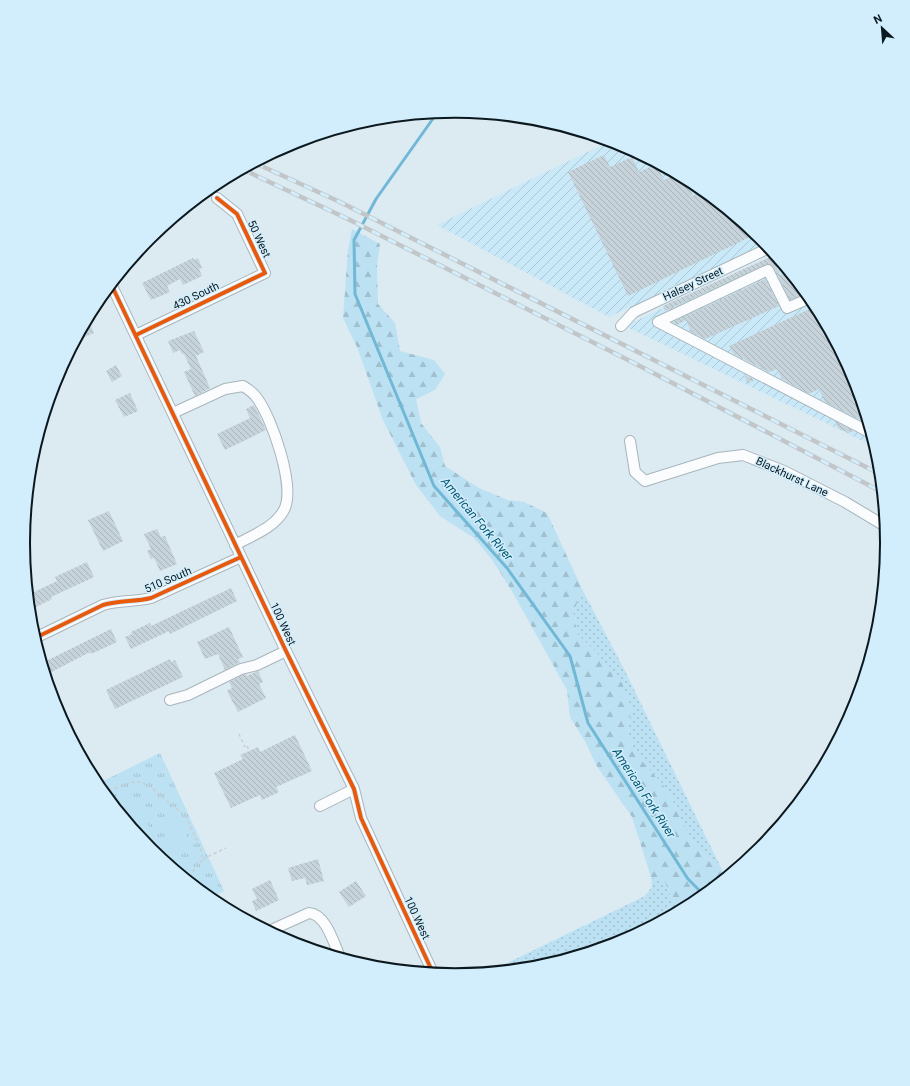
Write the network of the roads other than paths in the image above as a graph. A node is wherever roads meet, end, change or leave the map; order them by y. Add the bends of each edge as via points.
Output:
1 (217, 198) dead end
2 (764, 251) edge
3 (265, 273) joint
4 (114, 290) edge
5 (804, 301) edge
6 (621, 326) dead end
7 (136, 335) junction
8 (173, 413) junction
9 (865, 430) edge
10 (630, 441) dead end
11 (879, 523) edge
12 (235, 545) junction
13 (241, 557) junction
14 (40, 635) edge
15 (286, 651) junction
16 (170, 700) dead end
17 (354, 789) junction
18 (320, 806) dead end
19 (275, 928) edge
20 (337, 951) edge
21 (430, 967) edge

1 - 3 street, 50 West via 237,214
2 - 6 street, Halsey Street via 634,312
3 - 7 street, 430 South
4 - 7 street, 100 West
5 - 9 street via 787,308 768,270 658,322
7 - 8 street, 100 West
8 - 12 street, 100 West
8 - 12 street via 224,389 243,386 258,399 272,428 286,478 288,495 285,508 277,521
10 - 11 street, Blackhurst Lane via 635,472 645,481 718,458 743,455 784,471
12 - 13 street, 100 West
13 - 14 street, 510 South via 151,598 103,605
13 - 15 street, 100 West
15 - 16 street via 241,669 188,695
15 - 17 street, 100 West
17 - 18 street
17 - 21 street, 100 West via 361,818
19 - 20 street via 313,913 320,918

